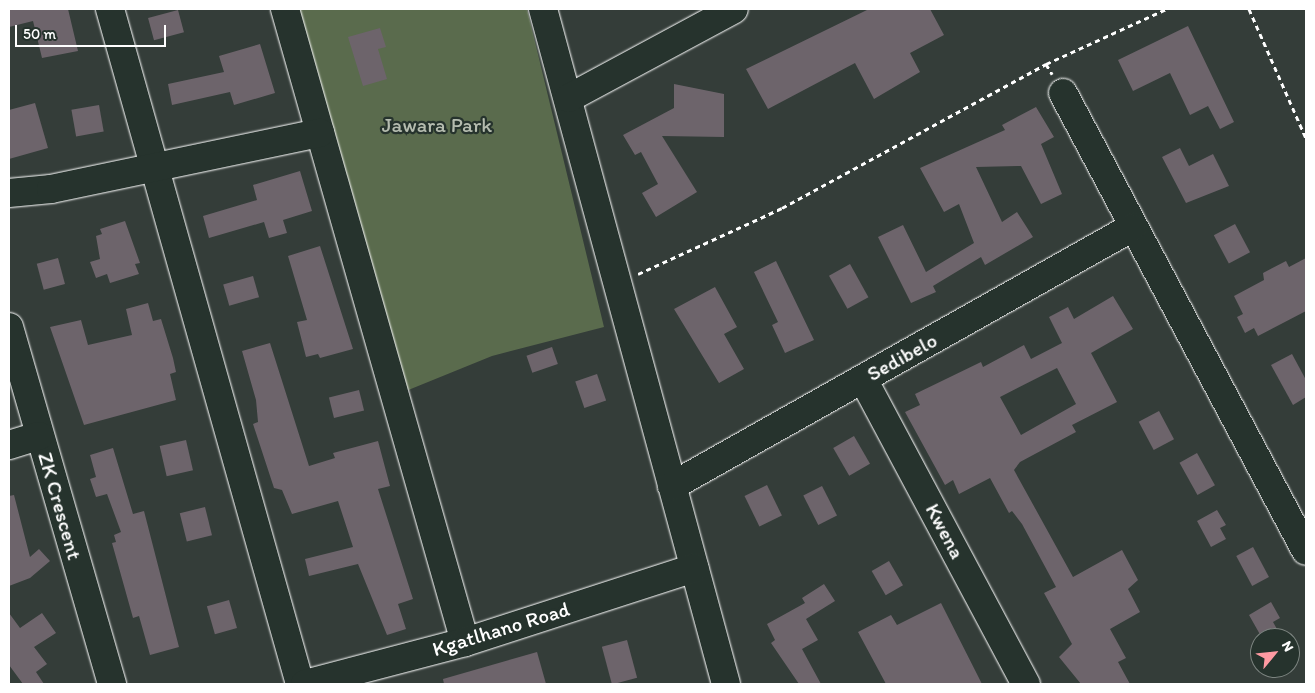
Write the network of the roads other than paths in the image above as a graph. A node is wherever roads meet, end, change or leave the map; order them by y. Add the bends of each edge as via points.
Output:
1 (110, 9) edge
2 (285, 9) edge
3 (544, 9) edge
4 (734, 9) edge
5 (1063, 93) dead end
6 (569, 98) junction
7 (320, 133) junction
8 (153, 166) junction
9 (9, 193) edge
10 (1131, 228) junction
11 (9, 327) edge
12 (864, 379) junction
13 (39, 436) junction
14 (9, 445) edge
15 (672, 486) junction
16 (1306, 550) edge
17 (694, 568) junction
18 (465, 642) junction
19 (112, 684) edge
20 (300, 684) edge
21 (305, 684) edge
22 (726, 684) edge
23 (1026, 684) edge

1 - 8 street
2 - 7 street
3 - 6 street
4 - 6 street
5 - 10 street
6 - 15 street
7 - 8 street
7 - 18 street
8 - 9 street via 50,189
8 - 20 street
10 - 12 street, Sedibelo
10 - 16 street
11 - 13 street, ZK Crescent
12 - 15 street, Sedibelo
12 - 23 street, Kwena
13 - 14 street
13 - 19 street, ZK Crescent
15 - 17 street
17 - 18 street, Kgatlhano Road
17 - 22 street
18 - 21 street, Kgatlhano Road

